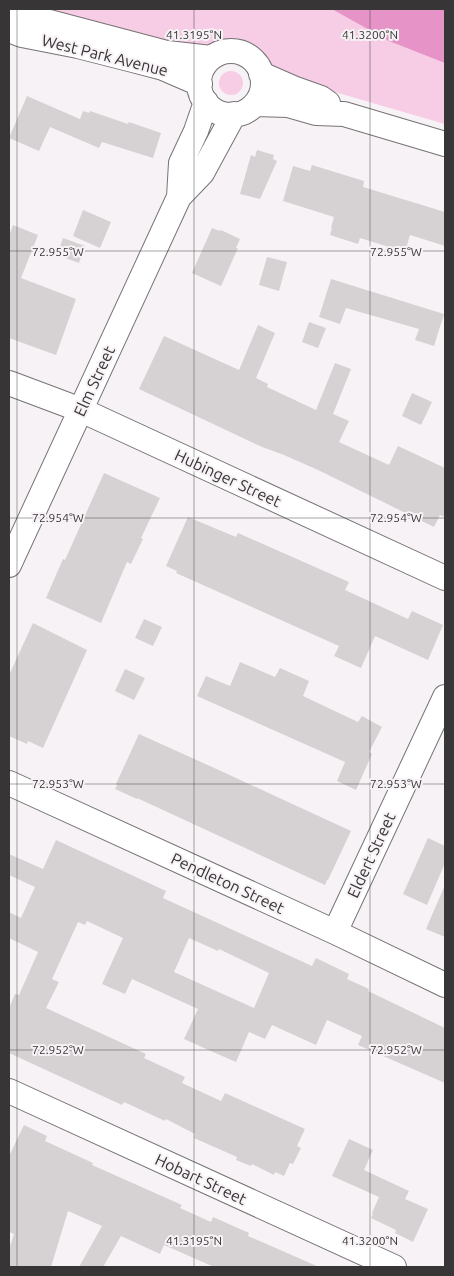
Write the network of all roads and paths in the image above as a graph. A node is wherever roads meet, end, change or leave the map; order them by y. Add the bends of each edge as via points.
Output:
1 (9, 20) edge
2 (9, 30) edge
3 (211, 58) junction
4 (261, 74) junction
5 (203, 93) junction
6 (244, 109) junction
7 (344, 114) junction
8 (445, 144) edge
9 (179, 197) junction
10 (9, 383) edge
11 (81, 410) junction
12 (9, 565) edge
13 (445, 578) edge
14 (445, 697) edge
15 (9, 783) edge
16 (336, 932) junction
17 (445, 985) edge
18 (9, 1090) edge
19 (394, 1267) edge

1 - 3 street, West Park Avenue via 46,21 167,53
2 - 5 street, West Park Avenue via 22,36 78,46 154,66
3 - 4 street via 232,51 242,53 252,59
3 - 5 street via 202,68
4 - 6 street via 263,82 259,99
4 - 7 street via 321,98
5 - 6 street via 210,107 217,112 225,114
5 - 9 street, Elm Street via 196,131 180,163
6 - 7 street via 288,105 316,113
6 - 9 street, Elm Street via 202,173
7 - 8 street
9 - 11 street, Elm Street
10 - 11 street, Hubinger Street
11 - 12 street, Elm Street
11 - 13 street, Hubinger Street
14 - 16 street, Eldert Street
15 - 16 street, Pendleton Street
16 - 17 street, Pendleton Street
18 - 19 street, Hobart Street

